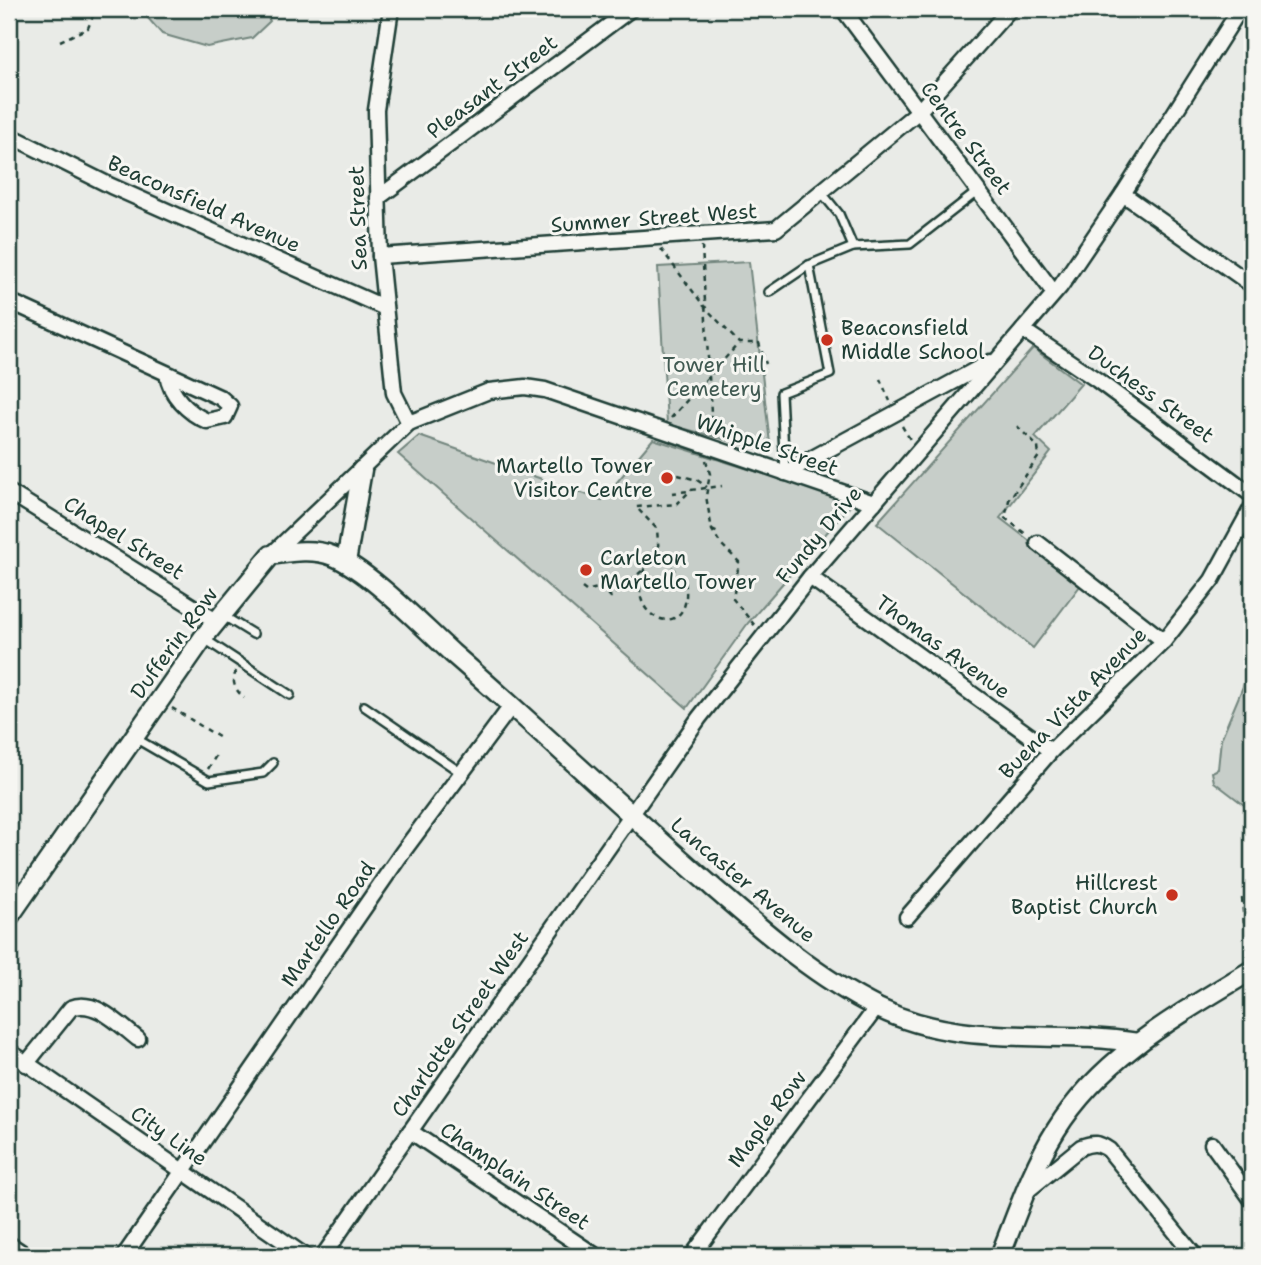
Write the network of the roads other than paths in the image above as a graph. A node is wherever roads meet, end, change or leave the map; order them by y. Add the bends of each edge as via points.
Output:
1 (391, 9) edge
2 (631, 9) edge
3 (843, 9) edge
4 (1010, 9) edge
5 (1240, 9) edge
6 (919, 111) junction
7 (9, 135) edge
8 (978, 191) junction
9 (822, 193) junction
10 (1123, 194) junction
11 (378, 198) junction
12 (853, 247) junction
13 (380, 256) junction
14 (810, 265) junction
15 (1252, 285) edge
16 (769, 292) dead end
17 (1054, 293) junction
18 (9, 300) edge
19 (383, 307) junction
20 (1023, 330) junction
21 (1000, 356) junction
22 (167, 374) dead end
23 (409, 423) junction
24 (362, 470) junction
25 (785, 473) junction
26 (9, 492) edge
27 (1252, 495) edge
28 (874, 503) junction
29 (1252, 507) edge
30 (1038, 543) road end
31 (271, 555) junction
32 (346, 562) junction
33 (810, 578) junction
34 (219, 618) junction
35 (253, 634) dead end
36 (203, 638) junction
37 (1164, 641) junction
38 (290, 695) dead end
39 (512, 705) junction
40 (364, 706) dead end
41 (135, 738) junction
42 (1051, 751) junction
43 (273, 764) dead end
44 (460, 772) junction
45 (632, 817) junction
46 (9, 917) edge
47 (907, 917) dead end
48 (1252, 970) edge
49 (877, 1007) junction
50 (138, 1039) dead end
51 (1138, 1043) junction
52 (9, 1051) edge
53 (26, 1064) junction
54 (410, 1130) junction
55 (1212, 1144) dead end
56 (182, 1171) junction
57 (1027, 1191) junction
58 (1252, 1200) edge
59 (9, 1244) edge
60 (27, 1256) edge
61 (124, 1256) edge
62 (305, 1256) edge
63 (323, 1256) edge
64 (596, 1256) edge
65 (692, 1256) edge
66 (1000, 1256) edge
67 (1195, 1256) edge

1 - 11 street, Sea Street via 376,110
2 - 11 street, Pleasant Street
3 - 6 street, Centre Street
4 - 6 street, Summer Street West
5 - 10 street, Fundy Drive
6 - 8 street, Centre Street
6 - 9 street, Summer Street West
7 - 19 street, Beaconsfield Avenue via 111,186
8 - 12 lane via 910,244
8 - 17 street, Centre Street
9 - 12 lane via 839,214
9 - 13 street, Summer Street West via 776,229
10 - 15 street
10 - 17 street, Fundy Drive
11 - 13 street, Sea Street
12 - 14 lane
13 - 19 street, Sea Street
14 - 16 lane
14 - 25 lane via 830,374 780,393
17 - 20 street, Fundy Drive
18 - 22 street
19 - 23 street, Sea Street via 394,393
20 - 21 street, Fundy Drive
20 - 27 street, Duchess Street
21 - 25 street, Fundy Drive
21 - 28 street, Fundy Drive
23 - 24 street, Dufferin Row
23 - 25 street, Whipple Street via 489,391 525,387
24 - 31 street, Dufferin Row
24 - 32 street
25 - 28 street, Whipple Street
26 - 34 street, Chapel Street
28 - 33 street, Fundy Drive
29 - 37 street, Buena Vista Avenue via 1212,580
30 - 37 street
31 - 32 street, Lancaster Avenue via 317,552
31 - 34 street, Dufferin Row
32 - 39 street, Lancaster Avenue
33 - 42 street, Thomas Avenue
33 - 45 street, Fundy Drive via 699,719
34 - 35 lane
34 - 36 street, Dufferin Row
36 - 38 lane
36 - 41 street, Dufferin Row
37 - 42 street, Buena Vista Avenue
39 - 44 street, Martello Road
39 - 45 street, Lancaster Avenue
40 - 44 lane
41 - 43 lane via 209,781 263,773
41 - 46 street, Dufferin Row
42 - 47 street, Buena Vista Avenue
44 - 56 street, Martello Road
45 - 49 street, Lancaster Avenue via 769,936
45 - 54 street, Charlotte Street West
48 - 51 street
49 - 51 street, Lancaster Avenue via 912,1022 974,1036 1104,1037
49 - 65 street, Maple Row
50 - 53 street via 98,1009 79,1004 71,1007
51 - 57 street via 1069,1111
52 - 53 street, City Line
53 - 56 street, City Line
54 - 63 street, Charlotte Street West
54 - 64 street, Champlain Street
55 - 58 street
56 - 61 street, Martello Road
56 - 62 street, City Line
57 - 66 street
57 - 67 street via 1081,1147 1101,1144
59 - 60 street

